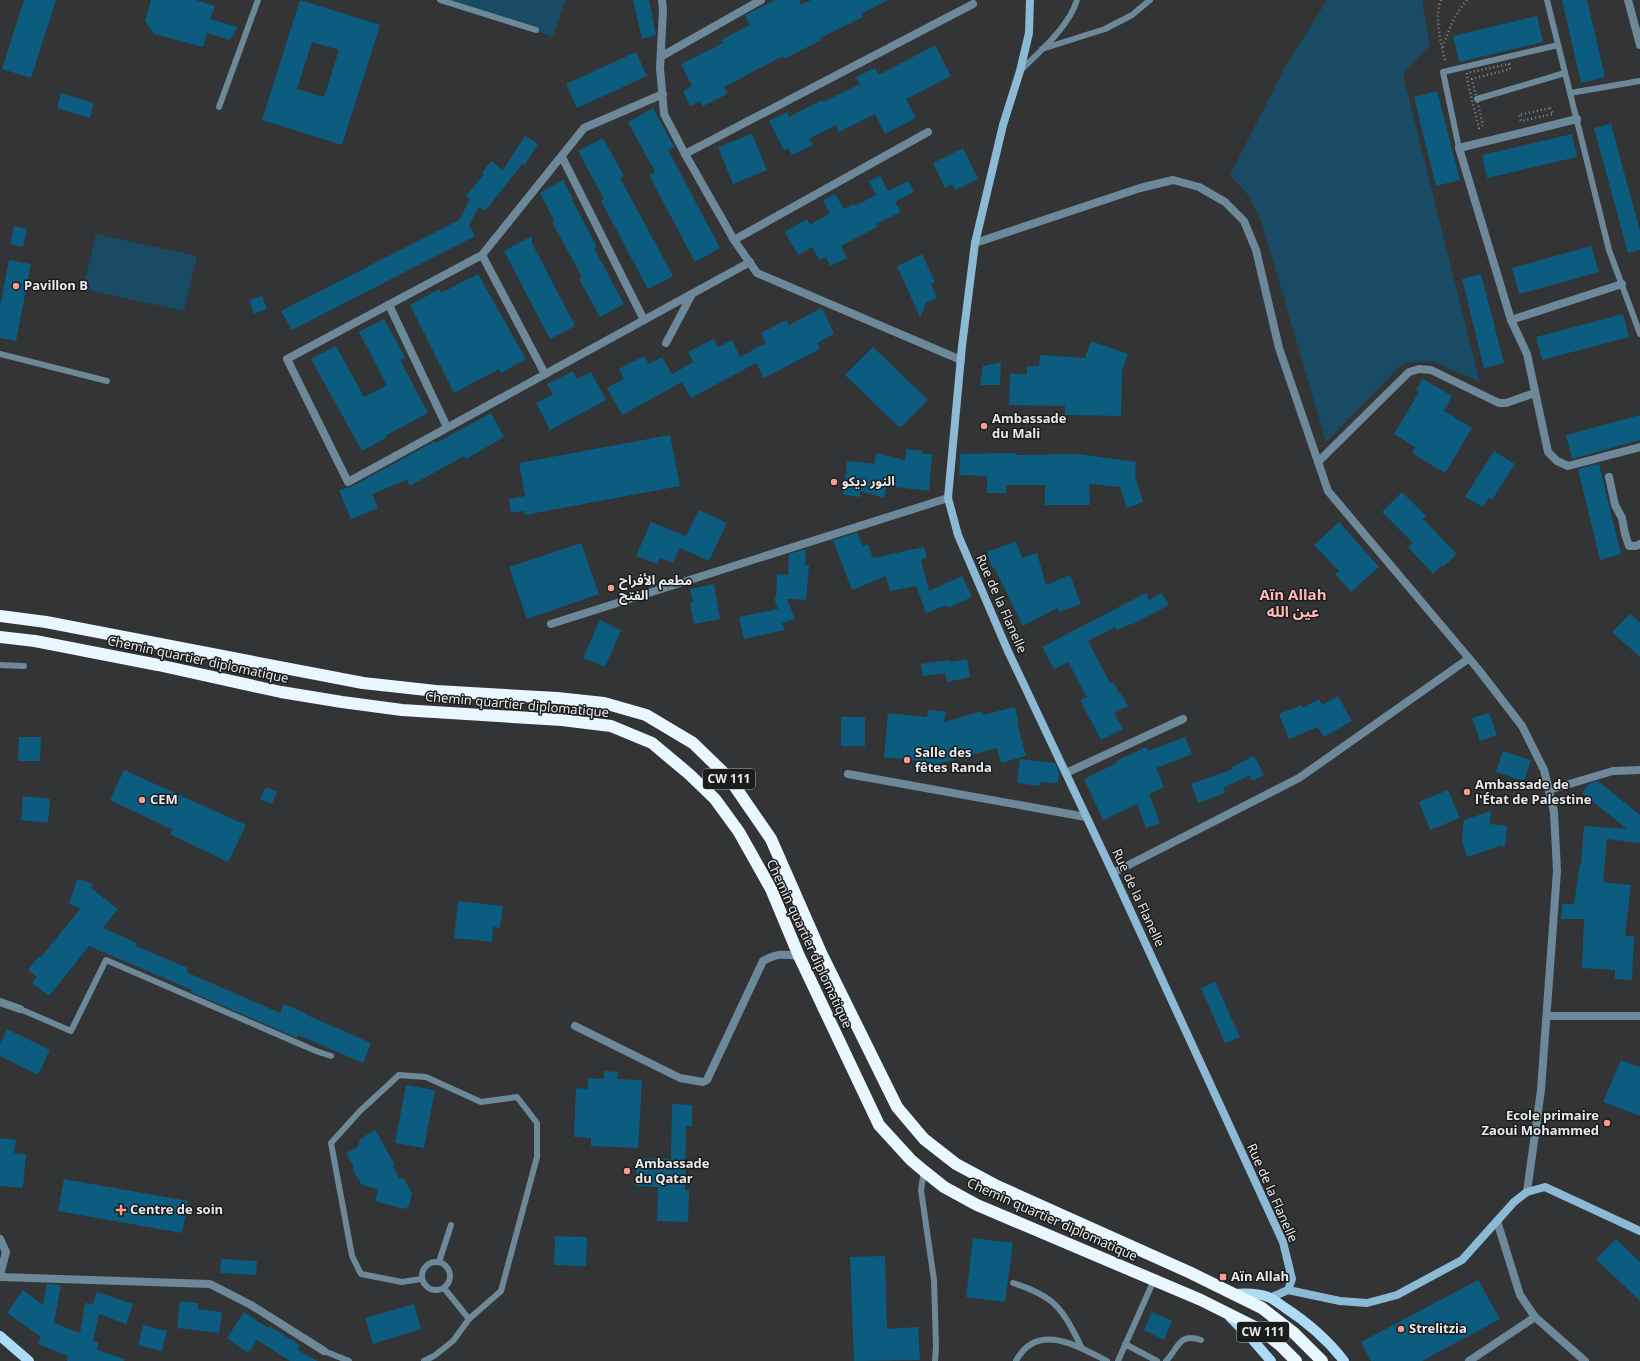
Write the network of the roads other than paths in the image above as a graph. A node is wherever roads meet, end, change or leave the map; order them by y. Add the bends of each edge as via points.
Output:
1 (258, 0) edge
2 (440, 0) edge
3 (662, 0) edge
4 (761, 0) edge
5 (1030, 0) edge
6 (1077, 0) edge
7 (1150, 0) edge
8 (1547, 0) edge
9 (1628, 0) edge
10 (974, 4) dead end
11 (536, 30) dead end
12 (1640, 44) edge
13 (1558, 45) junction
14 (1042, 49) junction
15 (662, 56) junction
16 (1020, 71) junction
17 (1565, 73) junction
18 (1640, 81) edge
19 (1570, 93) junction
20 (663, 94) junction
21 (1477, 99) dead end
22 (219, 107) dead end
23 (1577, 119) junction
24 (928, 132) dead end
25 (1459, 148) junction
26 (685, 154) junction
27 (562, 157) junction
28 (734, 240) junction
29 (975, 243) junction
30 (482, 255) junction
31 (750, 262) junction
32 (1622, 284) junction
33 (693, 294) junction
34 (389, 305) junction
35 (644, 320) junction
36 (1511, 320) junction
37 (1640, 334) edge
38 (666, 343) dead end
39 (0, 354) edge
40 (961, 360) junction
41 (545, 374) junction
42 (107, 381) dead end
43 (1535, 393) junction
44 (447, 427) junction
45 (1640, 447) edge
46 (1318, 462) junction
47 (1609, 476) dead end
48 (948, 498) junction
49 (1640, 544) edge
50 (0, 616) edge
51 (551, 624) dead end
52 (0, 637) edge
53 (1468, 659) junction
54 (0, 665) edge
55 (24, 666) dead end
56 (1183, 719) dead end
57 (1640, 770) edge
58 (1066, 773) junction
59 (848, 774) dead end
60 (1548, 790) junction
61 (1086, 816) junction
62 (1113, 873) junction
63 (799, 956) junction
64 (0, 1002) edge
65 (20, 1009) joint
66 (1546, 1016) junction
67 (1640, 1016) edge
68 (574, 1026) dead end
69 (331, 1056) dead end
70 (924, 1171) junction
71 (1527, 1192) junction
72 (1497, 1221) junction
73 (450, 1225) dead end
74 (1640, 1231) edge
75 (0, 1239) edge
76 (439, 1262) junction
77 (0, 1276) edge
78 (421, 1278) junction
79 (1154, 1280) junction
80 (1013, 1283) dead end
81 (444, 1288) junction
82 (1288, 1290) junction
83 (1234, 1294) junction
84 (1270, 1298) junction
85 (1224, 1311) junction
86 (1535, 1317) junction
87 (469, 1319) junction
88 (0, 1336) edge
89 (1201, 1340) dead end
90 (1125, 1344) junction
91 (1082, 1348) junction
92 (324, 1352) joint
93 (29, 1361) edge
94 (349, 1361) edge
95 (424, 1361) edge
96 (935, 1361) edge
97 (1016, 1361) edge
98 (1106, 1361) edge
99 (1118, 1361) edge
100 (1157, 1361) edge
101 (1166, 1361) edge
102 (1271, 1361) edge
103 (1296, 1361) edge
104 (1322, 1361) edge
105 (1344, 1361) edge
106 (1469, 1361) edge
107 (1585, 1361) edge

1 - 22 lane
2 - 11 lane
3 - 15 street
4 - 15 street
5 - 16 street via 1029,33
6 - 14 lane via 1075,8 1058,32
7 - 14 lane via 1132,15 1105,29
8 - 13 lane
9 - 12 street
10 - 26 street
13 - 17 lane
13 - 25 lane via 1443,72
14 - 16 lane
15 - 20 street via 660,68
16 - 29 street via 1003,125
17 - 19 lane
17 - 21 lane
18 - 19 lane
19 - 23 lane
20 - 26 street via 664,114
20 - 27 street via 584,128
23 - 25 street
23 - 32 lane via 1609,250
24 - 28 street
25 - 36 street
26 - 28 street
27 - 30 street
27 - 35 street
28 - 31 street
29 - 40 street
29 - 46 street via 1140,188 1173,180 1199,187 1225,202 1244,221 1256,250 1279,348
30 - 34 street
30 - 41 street
31 - 33 street
31 - 40 street via 757,273
32 - 36 street
32 - 37 lane
33 - 35 street
33 - 38 street
34 - 44 street
34 - 44 street via 287,359 348,482
35 - 41 street
36 - 43 street via 1527,354
39 - 42 lane
40 - 48 street
41 - 44 street
43 - 45 street via 1548,452 1557,462 1568,466
43 - 46 street via 1499,403 1431,370 1419,369 1408,372
46 - 53 street via 1328,491
47 - 49 street via 1629,546
48 - 51 street
48 - 58 street, Rue de la Flanelle via 958,535 1007,649
50 - 83 highway, CW 111 via 46,622 363,683 604,703 646,715 693,743 723,773 771,839 821,953 897,1107 924,1139 956,1164 997,1186
52 - 63 highway, Chemin quartier diplomatique / CW 111 via 34,641 281,692 342,702 402,710 611,726 652,743 715,799 739,832 771,889
53 - 60 street via 1522,726 1544,770
53 - 62 street via 1299,778
54 - 55 lane
56 - 58 street
57 - 60 street via 1613,771
58 - 61 street, Rue de la Flanelle
59 - 61 street
60 - 66 street via 1554,812 1557,871
61 - 62 street, Rue de la Flanelle
62 - 82 street, Rue de la Flanelle via 1283,1242 1292,1279
63 - 68 street via 780,954 763,961 707,1080 703,1082 680,1078
63 - 70 highway, Chemin quartier diplomatique / CW 111 via 879,1125
64 - 65 street
65 - 69 lane via 71,1031 106,960
66 - 67 street
66 - 71 street via 1541,1090
70 - 79 highway, Chemin quartier diplomatique / CW 111 via 944,1187 977,1205
70 - 96 lane via 921,1190 934,1280
71 - 72 street
71 - 74 street via 1545,1187
72 - 82 street via 1462,1260 1398,1295 1367,1303 1340,1301
72 - 86 street via 1520,1295
73 - 76 lane
75 - 77 street via 6,1252
76 - 78 lane via 434,1261 425,1265
76 - 81 lane via 449,1271 450,1280
77 - 92 street via 210,1284 250,1305
78 - 81 lane via 430,1289
78 - 87 lane via 402,1282 361,1274 352,1256 331,1143 360,1111 399,1075 426,1077 481,1102 517,1098 537,1123 537,1156 501,1291
79 - 85 highway, Chemin quartier diplomatique / CW 111
79 - 90 lane
80 - 91 lane via 1031,1289 1052,1301 1062,1311
81 - 87 lane
82 - 84 street
83 - 84 main road via 1249,1293
83 - 104 highway via 1279,1320
84 - 105 main road via 1314,1330
85 - 102 main road
85 - 103 highway, Chemin quartier diplomatique / CW 111 via 1261,1330 1280,1344
86 - 106 street
86 - 107 street
87 - 95 lane via 453,1342
88 - 93 main road
89 - 101 lane via 1184,1339 1178,1343
90 - 99 lane
90 - 100 lane
91 - 97 lane via 1048,1338 1024,1348
91 - 98 lane
92 - 94 lane

